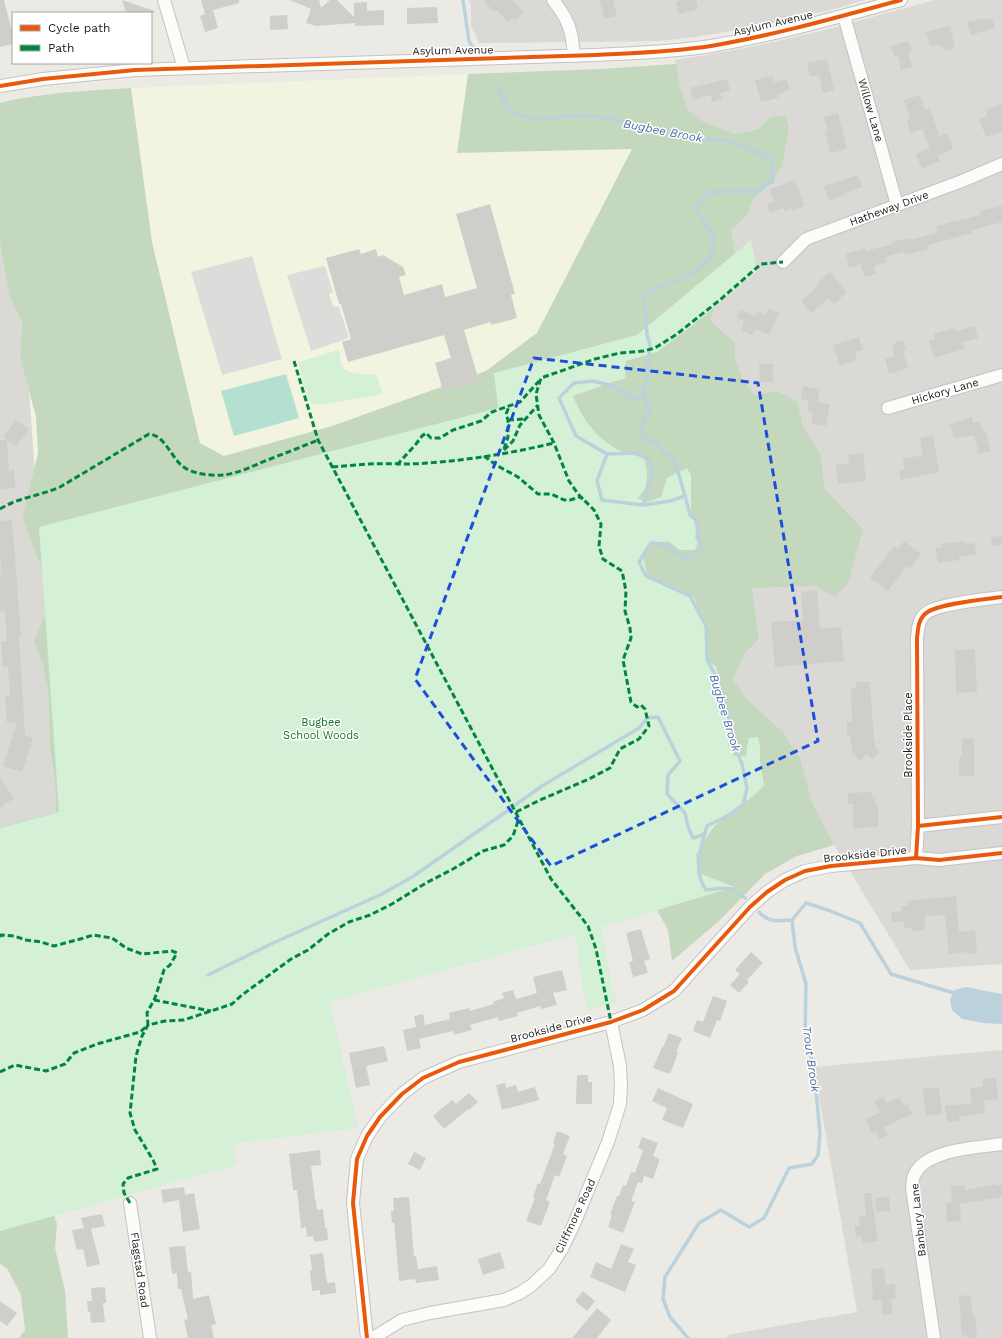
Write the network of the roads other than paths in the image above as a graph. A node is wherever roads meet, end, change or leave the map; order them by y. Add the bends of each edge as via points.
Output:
1 (164, 0) edge
2 (553, 0) edge
3 (901, 0) edge
4 (844, 16) junction
5 (574, 56) junction
6 (184, 68) junction
7 (0, 86) edge
8 (1002, 164) edge
9 (898, 205) junction
10 (783, 262) dead end
11 (1002, 375) edge
12 (888, 408) dead end
13 (1002, 597) edge
14 (1002, 816) edge
15 (918, 826) junction
16 (1002, 853) edge
17 (916, 858) junction
18 (611, 1022) junction
19 (1002, 1144) edge
20 (130, 1203) dead end
21 (150, 1338) edge
22 (367, 1338) edge
23 (373, 1338) edge
24 (934, 1338) edge

1 - 6 street
2 - 5 street via 572,32
3 - 4 street, Asylum Avenue
4 - 5 street, Asylum Avenue via 755,38 709,46
4 - 9 street, Willow Lane
5 - 6 street, Asylum Avenue
6 - 7 street, Asylum Avenue via 84,74
8 - 9 street, Hatheway Drive
9 - 10 street, Hatheway Drive via 806,240
11 - 12 street, Hickory Lane
13 - 15 street, Brookside Place via 936,608 924,614 918,624
14 - 15 street
15 - 17 street, Brookside Place
16 - 17 street, Brookside Drive via 940,860
17 - 18 street, Brookside Drive via 805,870 785,880 750,907 674,991 643,1010
18 - 22 street, Brookside Drive via 459,1062 423,1078 402,1094 380,1117 367,1136 357,1160 353,1203
18 - 23 street, Cliffmore Road via 620,1066 620,1104 608,1142 574,1224 549,1269 520,1294 504,1300 402,1320
19 - 24 street, Banbury Lane via 941,1154 930,1158 914,1176 912,1188
20 - 21 street, Flagstad Road

